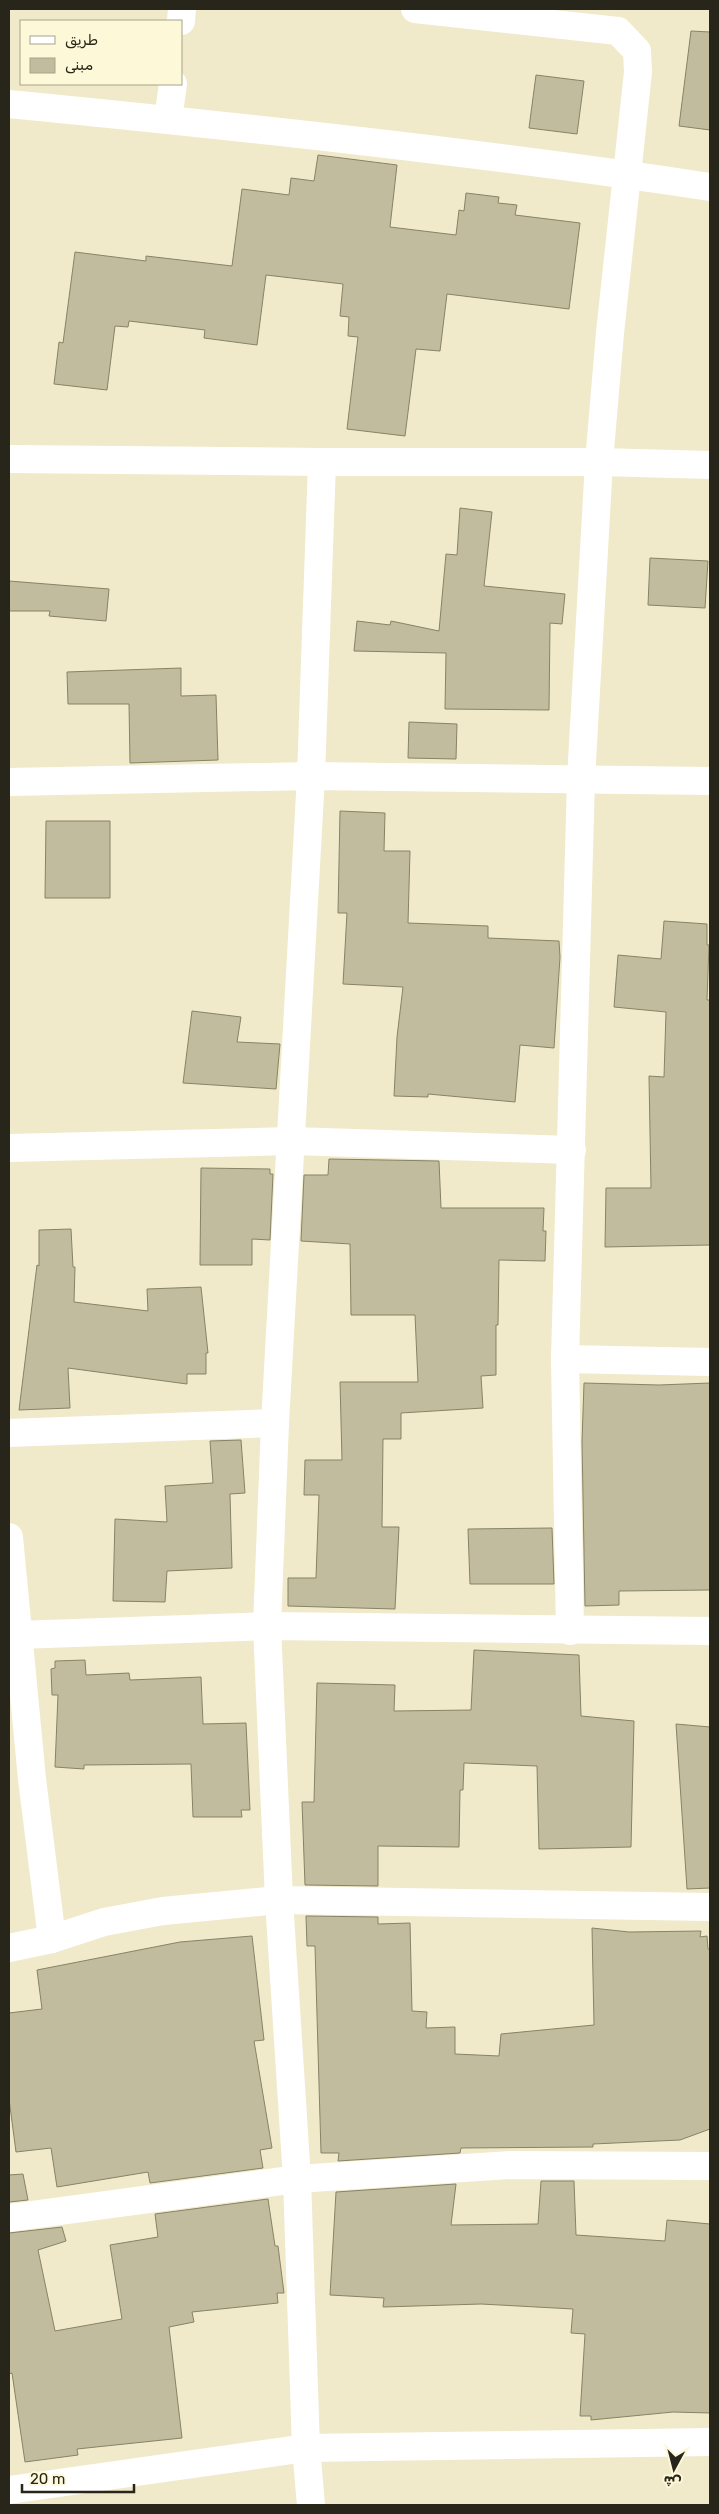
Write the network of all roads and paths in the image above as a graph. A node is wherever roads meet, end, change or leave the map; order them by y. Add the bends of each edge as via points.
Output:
1 (415, 9) edge
2 (172, 85) edge
3 (9, 104) edge
4 (168, 119) junction
5 (627, 174) junction
6 (710, 187) edge
7 (9, 459) edge
8 (322, 462) junction
9 (600, 462) junction
10 (710, 465) edge
11 (311, 776) junction
12 (581, 779) junction
13 (710, 781) edge
14 (9, 782) edge
15 (292, 1141) junction
16 (9, 1148) edge
17 (572, 1150) junction
18 (565, 1359) junction
19 (710, 1362) edge
20 (275, 1423) junction
21 (9, 1433) edge
22 (9, 1537) edge
23 (267, 1626) junction
24 (570, 1631) junction
25 (710, 1631) edge
26 (18, 1635) junction
27 (20, 1780) edge
28 (279, 1900) junction
29 (710, 1906) edge
30 (52, 1940) junction
31 (9, 1948) edge
32 (710, 2166) edge
33 (297, 2179) junction
34 (9, 2218) edge
35 (710, 2442) edge
36 (306, 2448) junction
37 (9, 2490) edge
38 (311, 2505) edge

1 - 5 street via 618,31 637,51 638,72
2 - 4 street
3 - 4 street
4 - 5 street
5 - 6 street
5 - 9 street
7 - 8 street
8 - 9 street
8 - 11 street
9 - 10 street
9 - 12 street
11 - 12 street
11 - 14 street
11 - 15 street
12 - 13 street
12 - 17 street
15 - 16 street
15 - 17 street
15 - 20 street
17 - 18 street
18 - 19 street
18 - 24 street
20 - 21 street
20 - 23 street
22 - 26 street
23 - 24 street
23 - 26 street
23 - 28 street
24 - 25 street
26 - 27 street
27 - 30 street
28 - 29 street
28 - 30 street via 163,1911 104,1922
28 - 33 street
30 - 31 street
32 - 33 street via 512,2165
33 - 34 street
33 - 36 street
35 - 36 street
36 - 37 street
36 - 38 street

